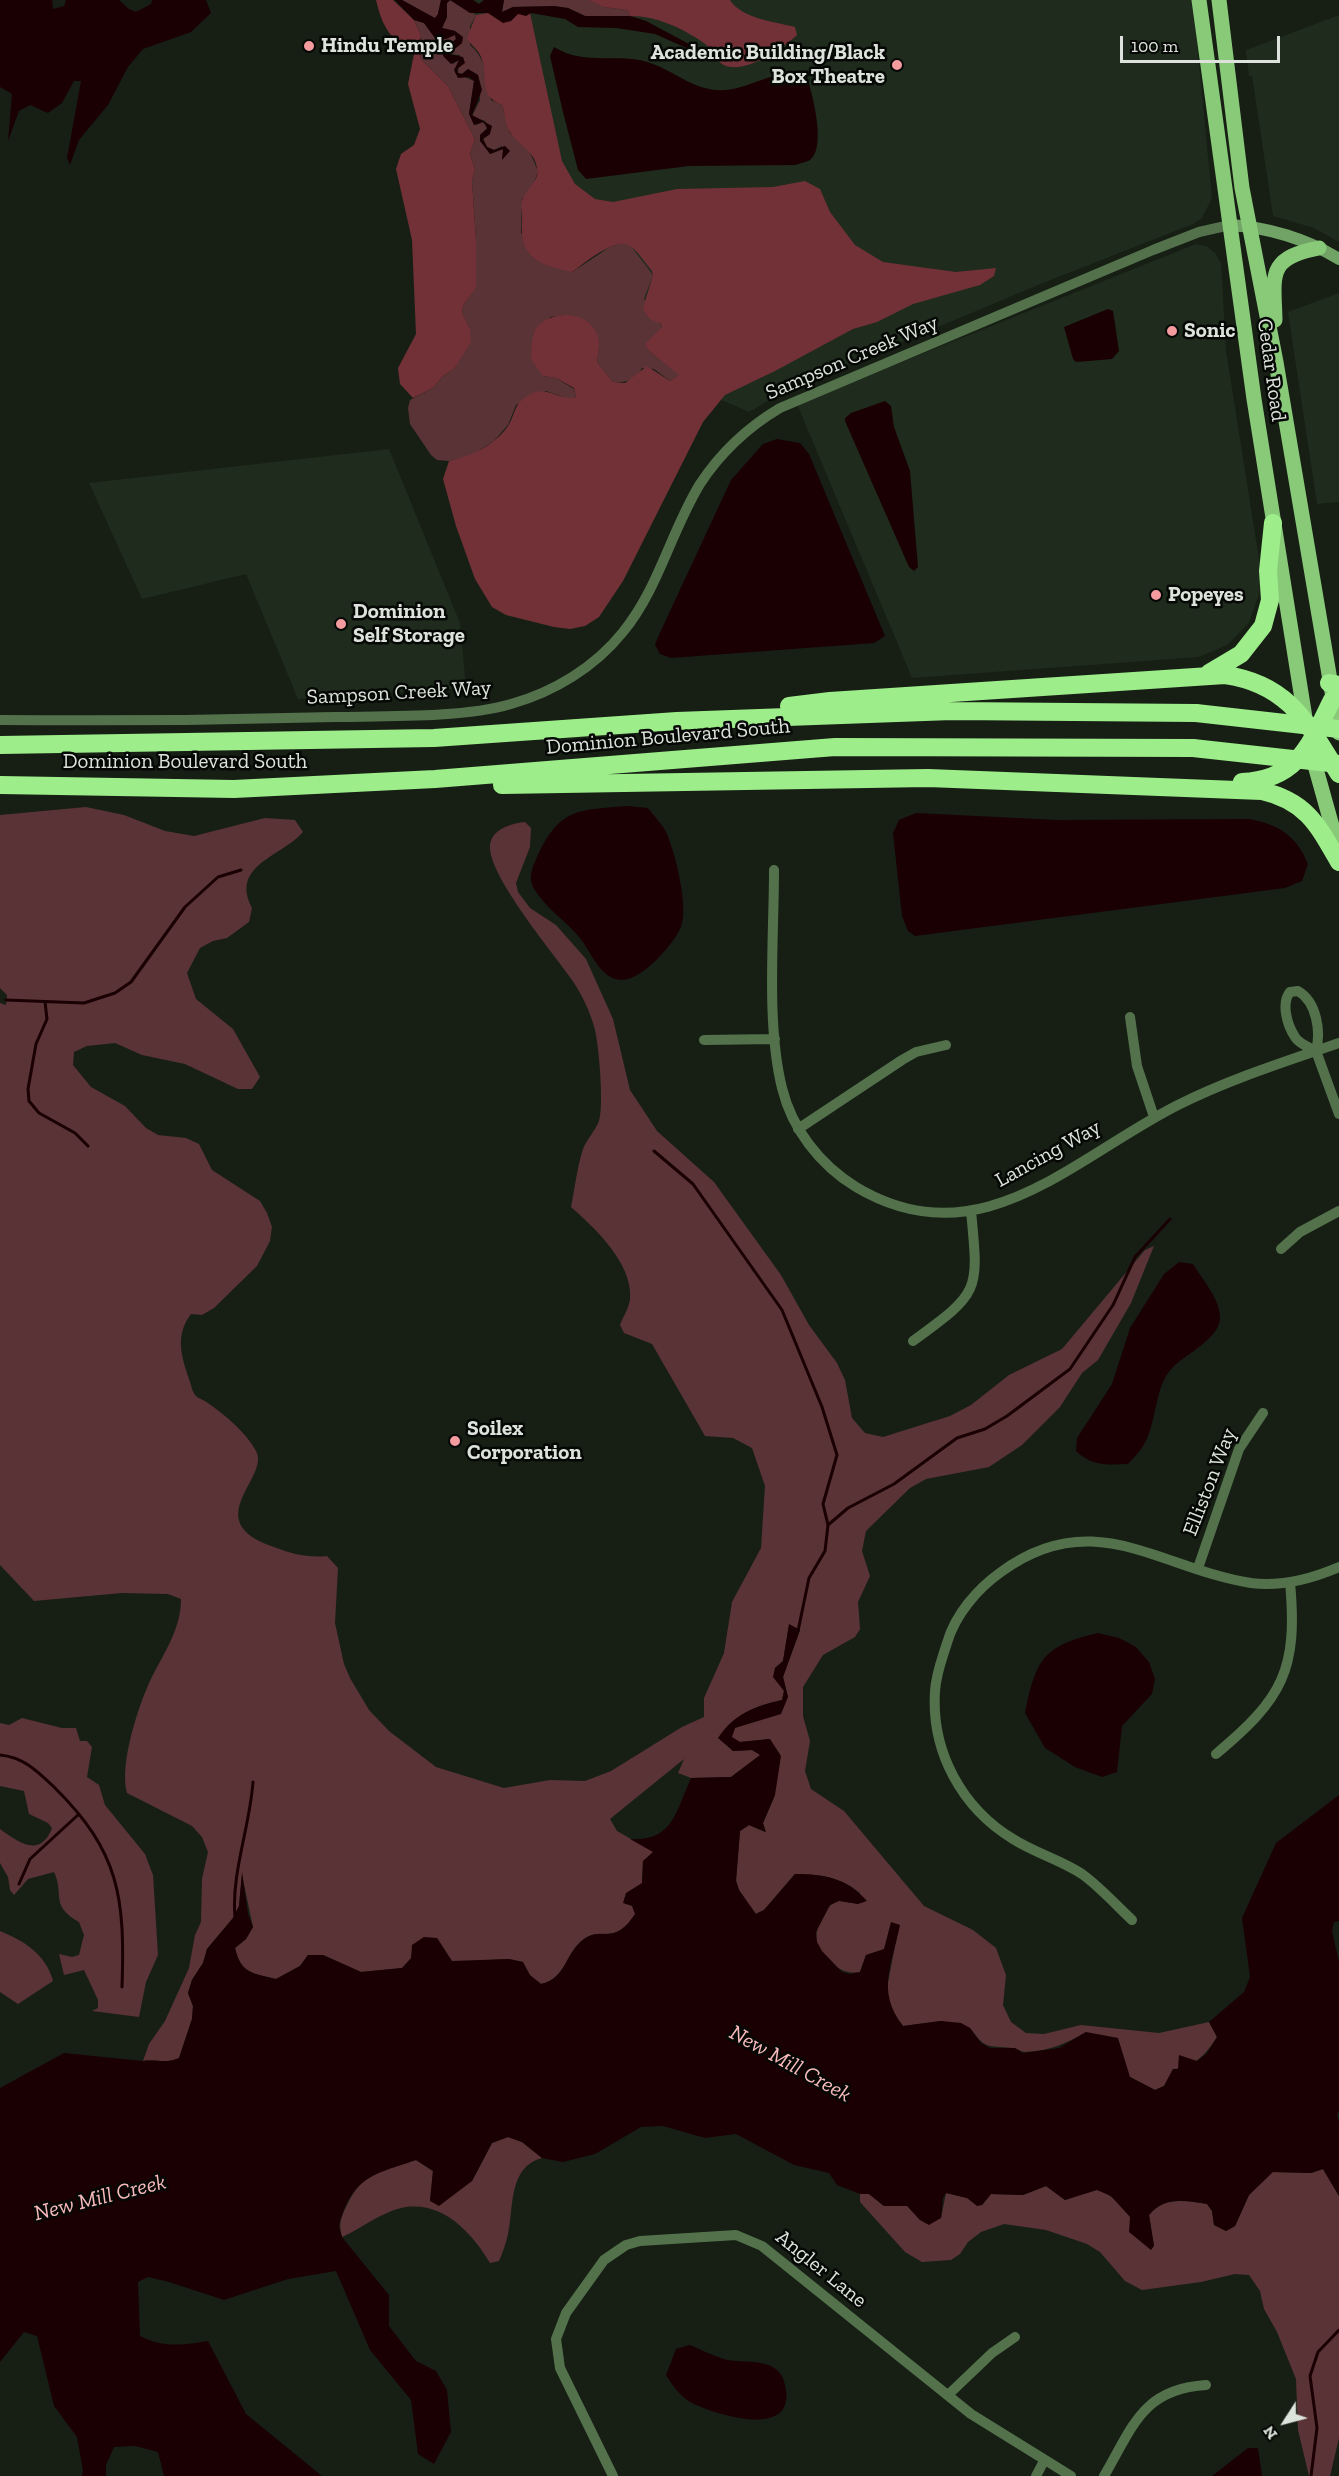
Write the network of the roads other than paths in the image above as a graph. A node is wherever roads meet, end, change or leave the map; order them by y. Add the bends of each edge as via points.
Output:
1 (1199, 0) edge
2 (1219, 0) edge
3 (1230, 225) junction
4 (1248, 226) junction
5 (1318, 248) junction
6 (1339, 259) edge
7 (1276, 362) junction
8 (1273, 523) junction
9 (1189, 678) junction
10 (1334, 689) edge
11 (1301, 696) joint
12 (0, 720) edge
13 (676, 721) junction
14 (1328, 739) edge
15 (0, 745) edge
16 (1315, 769) joint
17 (1339, 774) edge
18 (435, 783) junction
19 (0, 784) edge
20 (1180, 786) junction
21 (1339, 851) edge
22 (1339, 862) edge
23 (774, 870) dead end
24 (1130, 1017) dead end
25 (775, 1039) junction
26 (704, 1040) dead end
27 (1339, 1043) edge
28 (946, 1045) dead end
29 (1316, 1051) junction
30 (1339, 1114) edge
31 (1154, 1117) junction
32 (798, 1129) junction
33 (971, 1211) junction
34 (1339, 1211) edge
35 (1281, 1249) dead end
36 (913, 1341) dead end
37 (1263, 1413) dead end
38 (1339, 1566) edge
39 (1198, 1568) junction
40 (1290, 1582) junction
41 (1215, 1754) dead end
42 (1132, 1920) dead end
43 (1015, 2337) dead end
44 (1206, 2385) dead end
45 (948, 2396) junction
46 (1044, 2462) junction
47 (614, 2476) edge
48 (1036, 2476) edge
49 (1071, 2476) edge
50 (1104, 2476) edge

1 - 3 main road, Cedar Road
2 - 4 main road, Cedar Road
3 - 4 street
3 - 8 main road, Cedar Road
3 - 12 street, Sampson Creek Way via 1198,232 1153,250 763,418 732,444 699,486 648,596 623,632 586,667 542,694 497,708 442,713 184,721
4 - 5 street
4 - 7 main road, Cedar Road
5 - 6 street
5 - 7 main road via 1288,257 1274,273
7 - 10 main road, Cedar Road
8 - 9 highway via 1268,571 1270,600 1263,626 1232,662
8 - 11 main road, Cedar Road
9 - 13 highway via 830,701
9 - 14 highway via 1225,675 1252,681 1272,690
10 - 14 highway
11 - 14 highway
13 - 14 highway, Dominion Boulevard South, bridge via 991,711 1196,713
13 - 15 highway, Dominion Boulevard South via 434,738
14 - 16 highway
14 - 17 highway
14 - 18 highway, Dominion Boulevard South, bridge via 1193,748 836,747
14 - 20 highway via 1273,777 1255,782
16 - 21 main road
18 - 19 highway, Dominion Boulevard South via 234,789
18 - 20 highway via 928,778
20 - 22 highway via 1262,791 1285,798 1317,824
23 - 25 street, Lancing Way
24 - 31 street via 1137,1066
25 - 26 street
25 - 32 street, Lancing Way via 782,1088
27 - 29 street, Lancing Way
28 - 32 street via 916,1052
29 - 29 street via 1295,1037 1284,1006 1290,992 1298,991 1308,1000 1320,1034
29 - 30 street
29 - 31 street, Lancing Way via 1220,1083
31 - 33 street, Lancing Way via 1021,1196
32 - 33 street, Lancing Way via 834,1172 880,1200 919,1211
33 - 36 street via 976,1262 969,1294 959,1307
34 - 35 street via 1300,1232
37 - 39 street, Elliston Way via 1239,1449
38 - 40 street via 1306,1580
39 - 40 street via 1251,1583
39 - 42 street via 1145,1550 1099,1542 1054,1547 1034,1554 990,1580 967,1604 948,1638 937,1674 935,1705 942,1752 969,1801 1013,1839 1080,1873
40 - 41 street via 1293,1632 1283,1677 1264,1710
43 - 45 street via 992,2353
44 - 50 street via 1182,2386 1152,2402
45 - 46 street, Angler Lane
45 - 47 street, Angler Lane via 750,2239 736,2235 633,2243 604,2260 566,2313 556,2339 560,2368
46 - 48 street
46 - 49 street, Angler Lane

